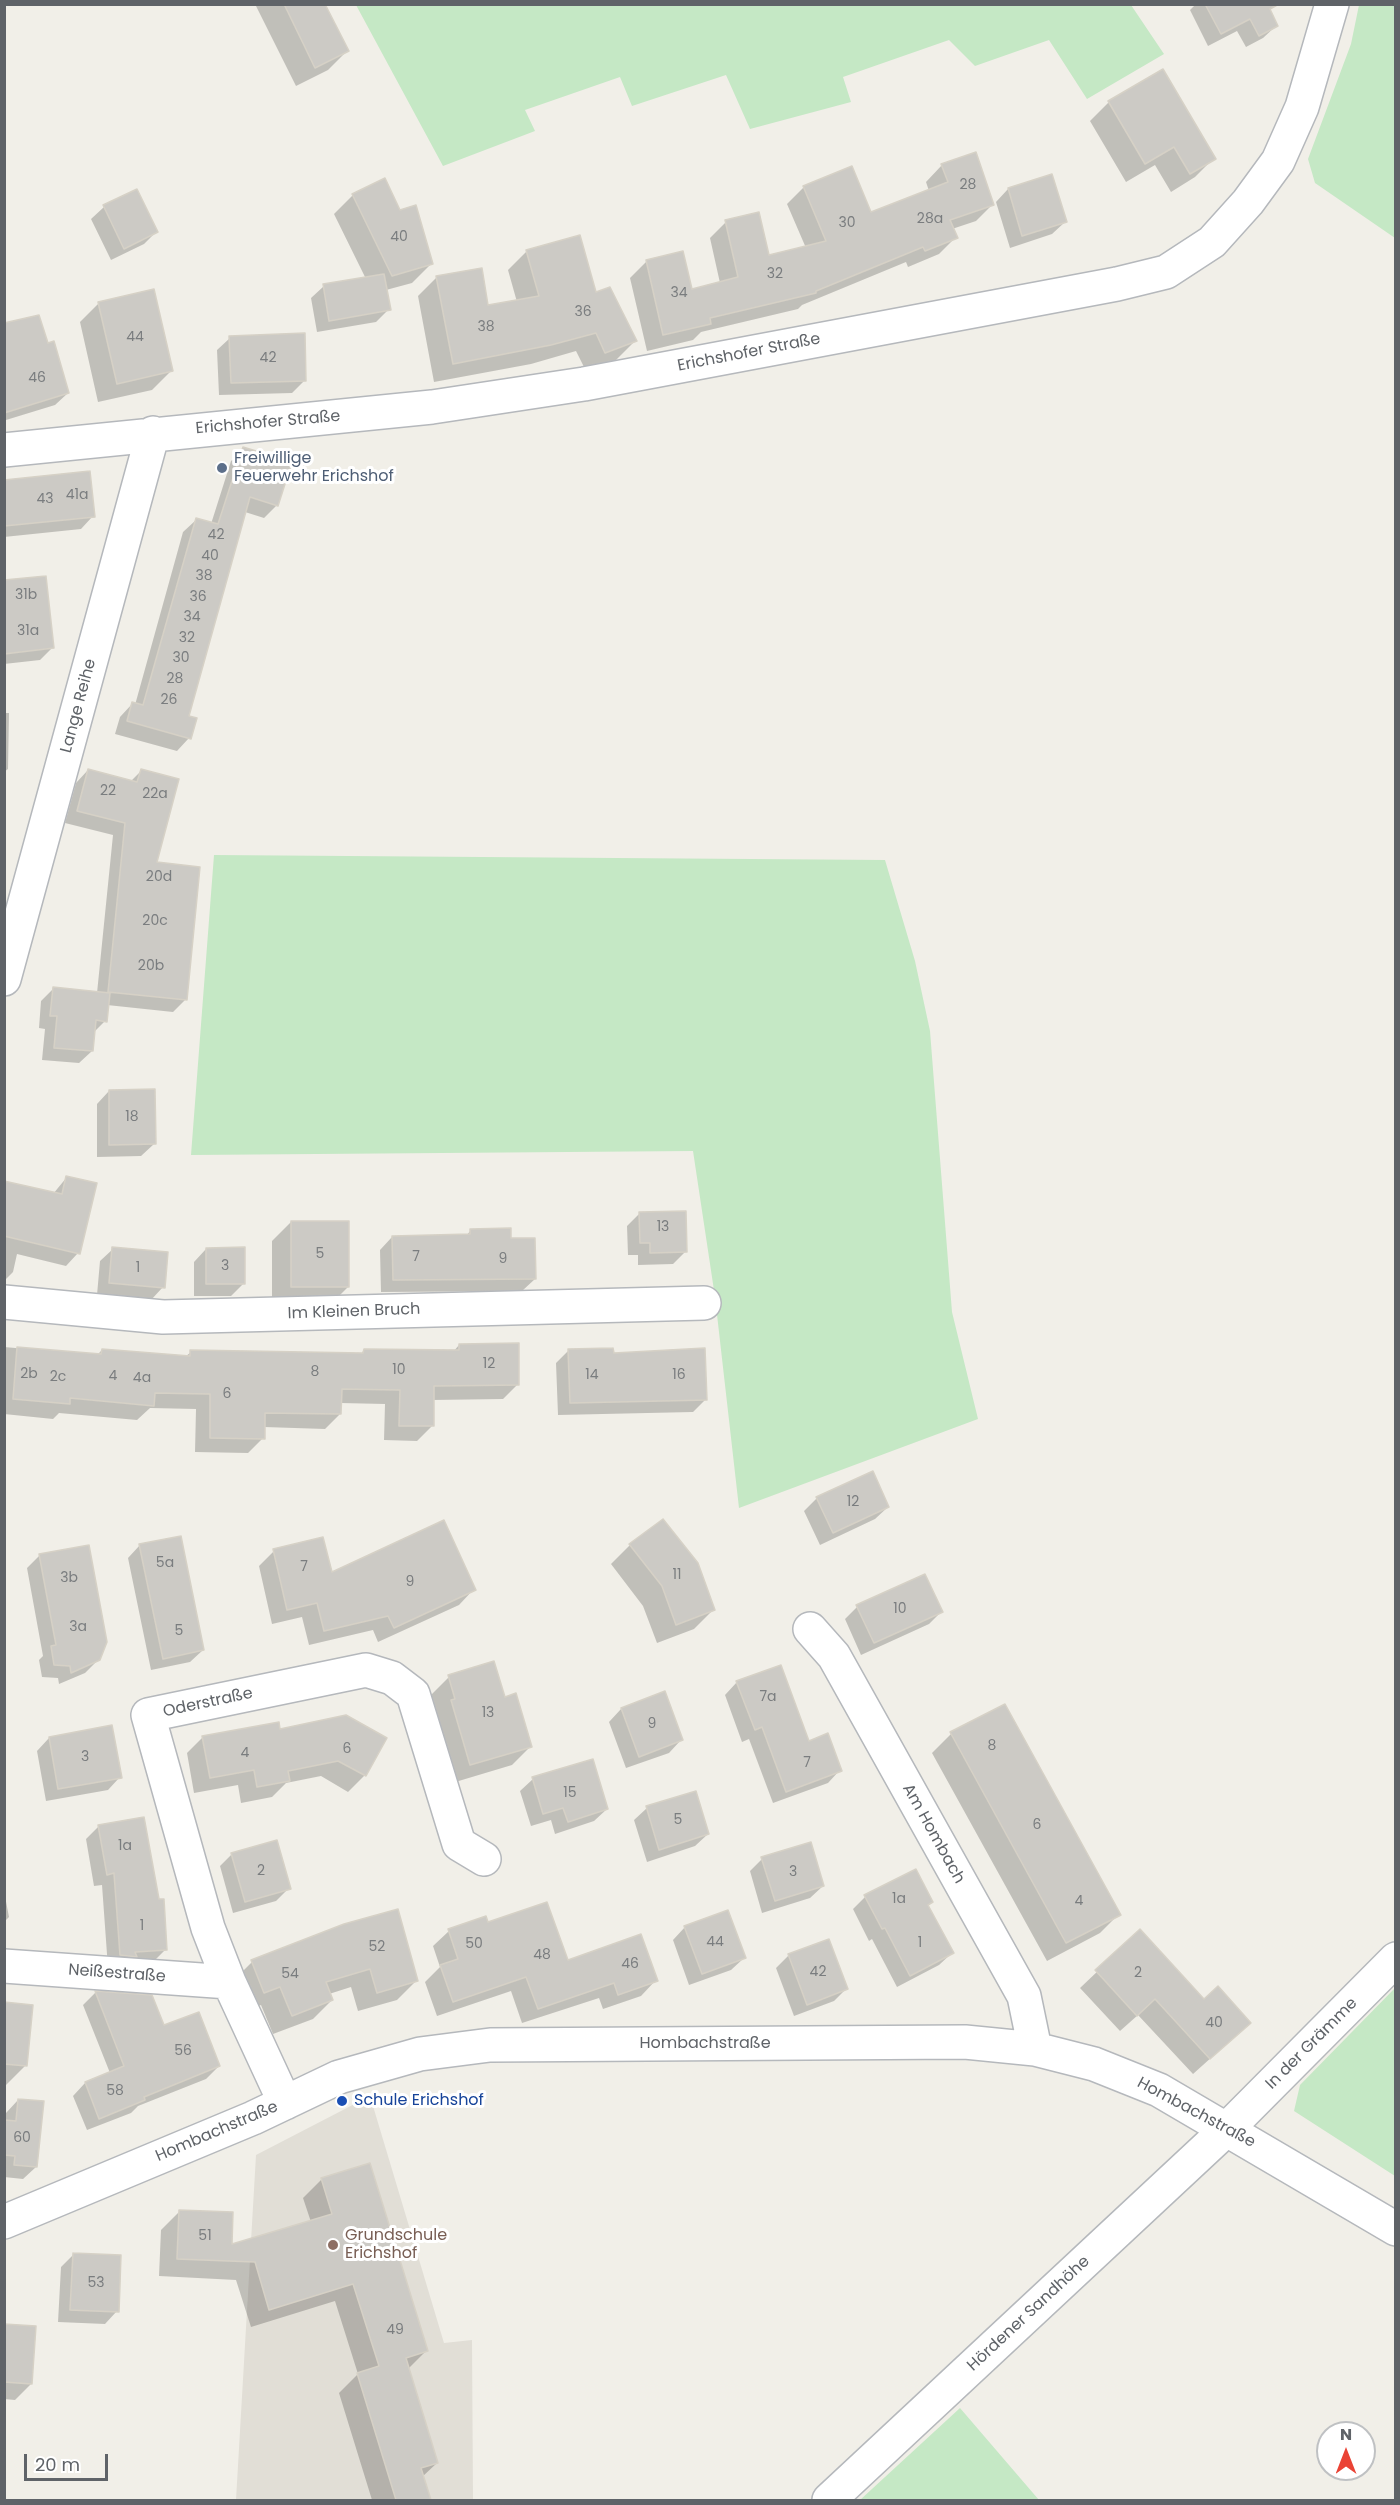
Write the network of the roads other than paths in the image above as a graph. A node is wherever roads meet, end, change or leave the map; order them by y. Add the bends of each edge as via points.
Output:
1 (1332, 4) edge
2 (153, 433) junction
3 (4, 450) edge
4 (4, 979) edge
5 (4, 1302) edge
6 (704, 1303) dead end
7 (810, 1629) dead end
8 (484, 1859) dead end
9 (1395, 1959) edge
10 (4, 1966) edge
11 (229, 1982) junction
12 (1035, 2049) junction
13 (285, 2103) junction
14 (1228, 2128) junction
15 (4, 2222) edge
16 (1395, 2229) edge
17 (830, 2500) edge

1 - 2 street, Erichshofer Straße via 1302,107 1278,161 1212,242 1166,272 584,384 432,407
2 - 3 street, Erichshofer Straße
2 - 4 street, Lange Reihe
5 - 6 street, Im Kleinen Bruch via 163,1317
7 - 12 street, Am Hombach via 834,1656 1023,1996
8 - 11 street, Oderstraße via 459,1844 413,1694 392,1678 366,1670 148,1716 208,1928
9 - 14 street, In der Grämme
10 - 11 street, Neißestraße
11 - 13 street, Oderstraße
12 - 13 street, Hombachstraße via 965,2042 490,2045 420,2054 339,2077
12 - 14 street, Hombachstraße via 1094,2064 1159,2090
13 - 15 street, Hombachstraße
14 - 16 street, Hombachstraße
14 - 17 street, Hördener Sandhöhe

